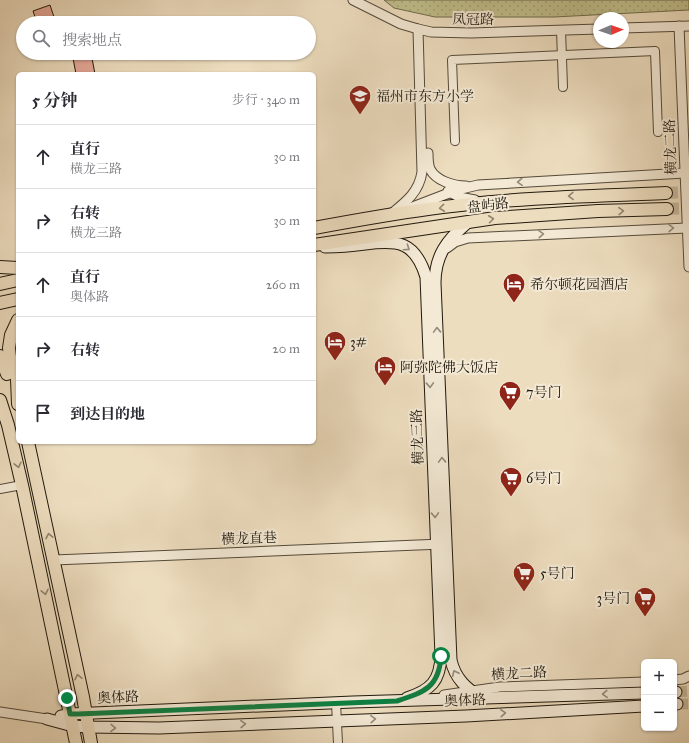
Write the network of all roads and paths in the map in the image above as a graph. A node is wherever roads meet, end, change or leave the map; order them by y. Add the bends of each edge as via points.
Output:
1 (353, 0) edge
2 (679, 26) junction
3 (689, 26) edge
4 (629, 28) edge
5 (593, 29) edge
6 (420, 30) junction
7 (561, 30) junction
8 (562, 56) junction
9 (562, 87) dead end
10 (658, 132) dead end
11 (455, 141) dead end
12 (685, 173) junction
13 (434, 175) junction
14 (478, 185) junction
15 (450, 193) junction
16 (666, 193) tunnel mouth
17 (502, 202) junction
18 (667, 209) tunnel mouth
19 (390, 215) junction
20 (468, 222) junction
21 (316, 228) edge
22 (687, 228) junction
23 (316, 246) edge
24 (316, 246) edge
25 (439, 256) junction
26 (0, 267) edge
27 (689, 267) edge
28 (16, 268) edge
29 (16, 280) edge
30 (0, 284) edge
31 (16, 299) edge
32 (0, 303) edge
33 (16, 324) edge
34 (0, 356) edge
35 (16, 375) edge
36 (0, 400) edge
37 (16, 400) edge
38 (28, 444) edge
39 (22, 485) junction
40 (0, 489) edge
41 (441, 544) junction
42 (54, 560) junction
43 (689, 676) edge
44 (677, 680) edge
45 (641, 682) edge
46 (471, 691) junction
47 (641, 693) edge
48 (483, 699) junction
49 (397, 701) junction
50 (336, 703) junction
51 (641, 706) edge
52 (0, 712) edge
53 (86, 714) junction
54 (47, 719) joint
55 (71, 720) junction
56 (337, 721) junction
57 (88, 727) junction
58 (76, 743) edge
59 (91, 743) edge
60 (338, 743) edge

1 - 6 street, 凤冠路 via 395,22
2 - 3 street
2 - 4 street
2 - 12 street, 横龙二路
5 - 7 street, 凤冠路
6 - 7 street, 凤冠路 via 471,33
6 - 13 street via 429,166
6 - 19 street via 422,172 412,196
7 - 8 street
8 - 9 street
8 - 10 street via 655,52
8 - 11 street via 452,60
12 -> 14 street
12 - 22 street, 横龙二路
13 - 14 street via 455,185
13 - 15 street
14 - 15 street
15 - 17 street via 464,199
15 - 19 street
16 -> 17 main road, 盘屿路
17 -> 19 main road, 盘屿路
20 -> 18 main road, 盘屿路 via 553,214
19 - 21 main road, 盘屿路
20 - 23 main road, 盘屿路
20 - 25 main road, 横龙三路 via 450,238
25 -> 22 street via 448,246 468,238
22 - 27 street, 横龙二路
24 -> 41 main road, 横龙三路 via 340,247 394,242 409,248 421,263 426,281
41 -> 25 main road, 横龙三路 via 435,283
26 - 28 main road
29 - 30 main road
31 - 32 main road
33 - 35 main road via 9,348
34 - 37 main road
36 -> 39 main road
42 -> 38 main road
39 - 40 street
39 -> 55 main road
41 - 42 street, 横龙直巷
46 -> 41 main road, 横龙三路 via 459,680 451,660
41 - 49 main road, 横龙三路 via 441,656 438,674 435,681 424,691
53 -> 42 main road
43 - 44 street
45 - 46 street, 横龙二路 via 500,687
46 - 48 main road, 横龙三路
46 - 49 street, 横龙二路
47 -> 48 main road, 奥体路
48 - 49 main road, 奥体路
49 - 50 main road, 奥体路
50 - 53 main road, 奥体路
50 - 56 street
56 -> 51 main road, 奥体路
52 - 54 street
53 - 55 main road, 奥体路
53 - 57 main road
54 - 55 main road, 奥体路
55 - 57 main road, 奥体路
55 - 58 main road
57 -> 56 main road, 奥体路 via 159,728
56 - 60 street
57 - 59 main road

